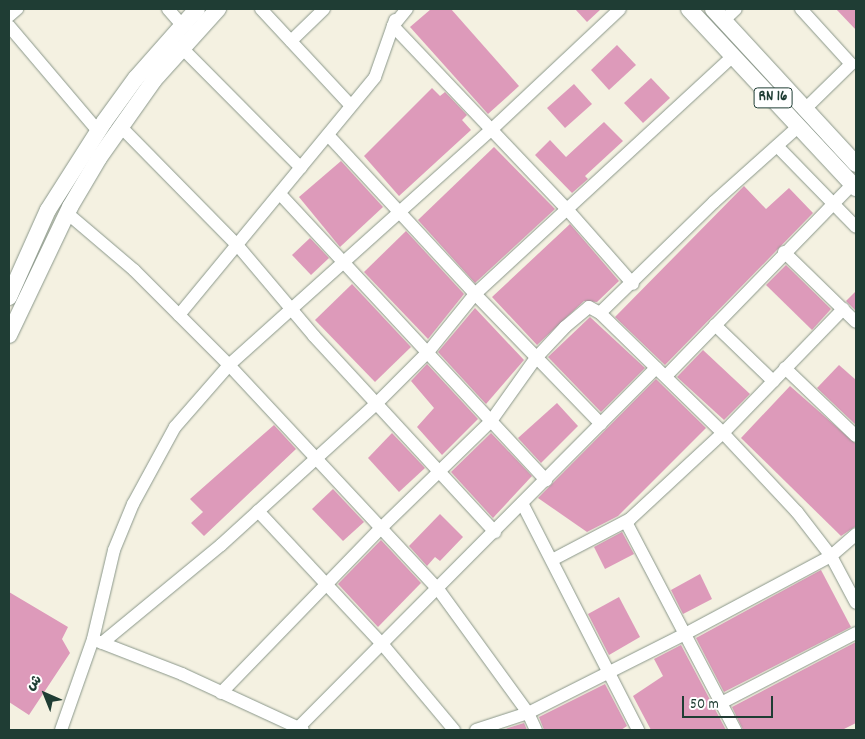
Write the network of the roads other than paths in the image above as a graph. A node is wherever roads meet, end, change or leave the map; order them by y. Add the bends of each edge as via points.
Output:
1 (17, 9) edge
2 (168, 9) edge
3 (197, 9) edge
4 (218, 9) edge
5 (261, 9) edge
6 (324, 9) edge
7 (399, 9) edge
8 (407, 9) edge
9 (620, 9) edge
10 (690, 9) edge
11 (736, 9) edge
12 (801, 9) edge
13 (718, 15) edge
14 (9, 16) edge
15 (182, 25) junction
16 (9, 26) edge
17 (393, 26) junction
18 (291, 40) junction
19 (181, 47) junction
20 (734, 55) junction
21 (352, 106) junction
22 (805, 109) junction
23 (120, 126) junction
24 (799, 126) junction
25 (98, 131) junction
26 (490, 131) junction
27 (328, 135) junction
28 (778, 146) junction
29 (856, 164) edge
30 (301, 168) junction
31 (855, 186) edge
32 (280, 194) junction
33 (832, 203) junction
34 (566, 208) junction
35 (400, 211) junction
36 (67, 213) junction
37 (856, 227) edge
38 (238, 246) junction
39 (784, 252) junction
40 (343, 260) junction
41 (633, 284) junction
42 (475, 294) junction
43 (9, 297) edge
44 (292, 308) junction
45 (843, 309) junction
46 (600, 313) junction
47 (179, 315) junction
48 (856, 322) edge
49 (715, 325) junction
50 (9, 335) edge
51 (428, 352) junction
52 (536, 358) junction
53 (229, 365) junction
54 (785, 368) junction
55 (661, 372) junction
56 (773, 381) junction
57 (377, 403) junction
58 (491, 421) junction
59 (601, 424) junction
60 (723, 434) junction
61 (856, 436) edge
62 (316, 458) junction
63 (440, 473) junction
64 (546, 480) junction
65 (522, 503) junction
66 (258, 511) junction
67 (626, 522) junction
68 (379, 530) junction
69 (495, 532) junction
70 (856, 534) edge
71 (831, 556) junction
72 (552, 560) junction
73 (326, 584) junction
74 (438, 589) junction
75 (856, 603) edge
76 (856, 632) edge
77 (685, 634) junction
78 (97, 641) junction
79 (382, 645) junction
80 (609, 674) junction
81 (221, 693) junction
82 (721, 703) junction
83 (528, 713) junction
84 (300, 729) edge
85 (61, 730) edge
86 (454, 730) edge
87 (476, 730) edge
88 (536, 730) edge
89 (638, 730) edge
90 (736, 730) edge

1 - 14 street
2 - 15 street
3 - 15 main road
4 - 19 main road
5 - 18 street
6 - 18 street
7 - 17 street
8 - 17 street
9 - 26 street
10 - 20 main road, RN 16
11 - 13 street
12 - 22 street via 851,64
13 - 22 main road, RN 16
15 - 25 main road via 136,78
16 - 25 street
17 - 21 street via 375,77
17 - 26 street
18 - 21 street
19 - 23 main road
19 - 30 street
20 - 24 main road, RN 16
20 - 34 street
21 - 27 street
22 - 29 main road, RN 16
23 - 36 main road
23 - 38 street
24 - 28 street
24 - 31 main road, RN 16
25 - 43 main road via 48,210
26 - 34 street
26 - 35 street
27 - 30 street
27 - 35 street
28 - 33 street
28 - 41 street via 674,240
30 - 32 street
31 - 33 street
32 - 38 street
32 - 40 street
33 - 37 street
33 - 39 street
34 - 41 street
34 - 42 street
35 - 40 street
35 - 42 street
36 - 47 street via 134,270
36 - 50 main road
38 - 44 street
38 - 47 street
39 - 45 street
39 - 49 street
40 - 44 street
40 - 51 street
41 - 46 street
42 - 51 street
42 - 52 street
44 - 53 street
44 - 57 street
45 - 48 street
45 - 54 street
46 - 52 street via 589,307 581,311
46 - 55 street
47 - 53 street
49 - 55 street
49 - 56 street
51 - 57 street
51 - 58 street
52 - 58 street
52 - 59 street
53 - 62 street
53 - 78 street via 175,428 145,479 114,550
54 - 56 street
54 - 61 street
55 - 59 street
55 - 60 street
56 - 60 street
57 - 62 street
57 - 63 street
58 - 63 street
58 - 64 street
59 - 64 street
60 - 67 street
60 - 71 street via 797,512
62 - 66 street
62 - 68 street
63 - 68 street
63 - 69 street
64 - 65 street
65 - 69 street
65 - 72 street
66 - 73 street
66 - 78 street
67 - 72 street
67 - 77 street
68 - 73 street
68 - 74 street
69 - 74 street
70 - 71 street
71 - 75 street
71 - 77 street
72 - 80 street
73 - 79 street
73 - 81 street
74 - 79 street
74 - 83 street
76 - 82 street
77 - 80 street
77 - 82 street
78 - 81 street
78 - 85 street
79 - 84 street
79 - 86 street
80 - 83 street
80 - 89 street
81 - 84 street
82 - 90 street
83 - 87 street
83 - 88 street

